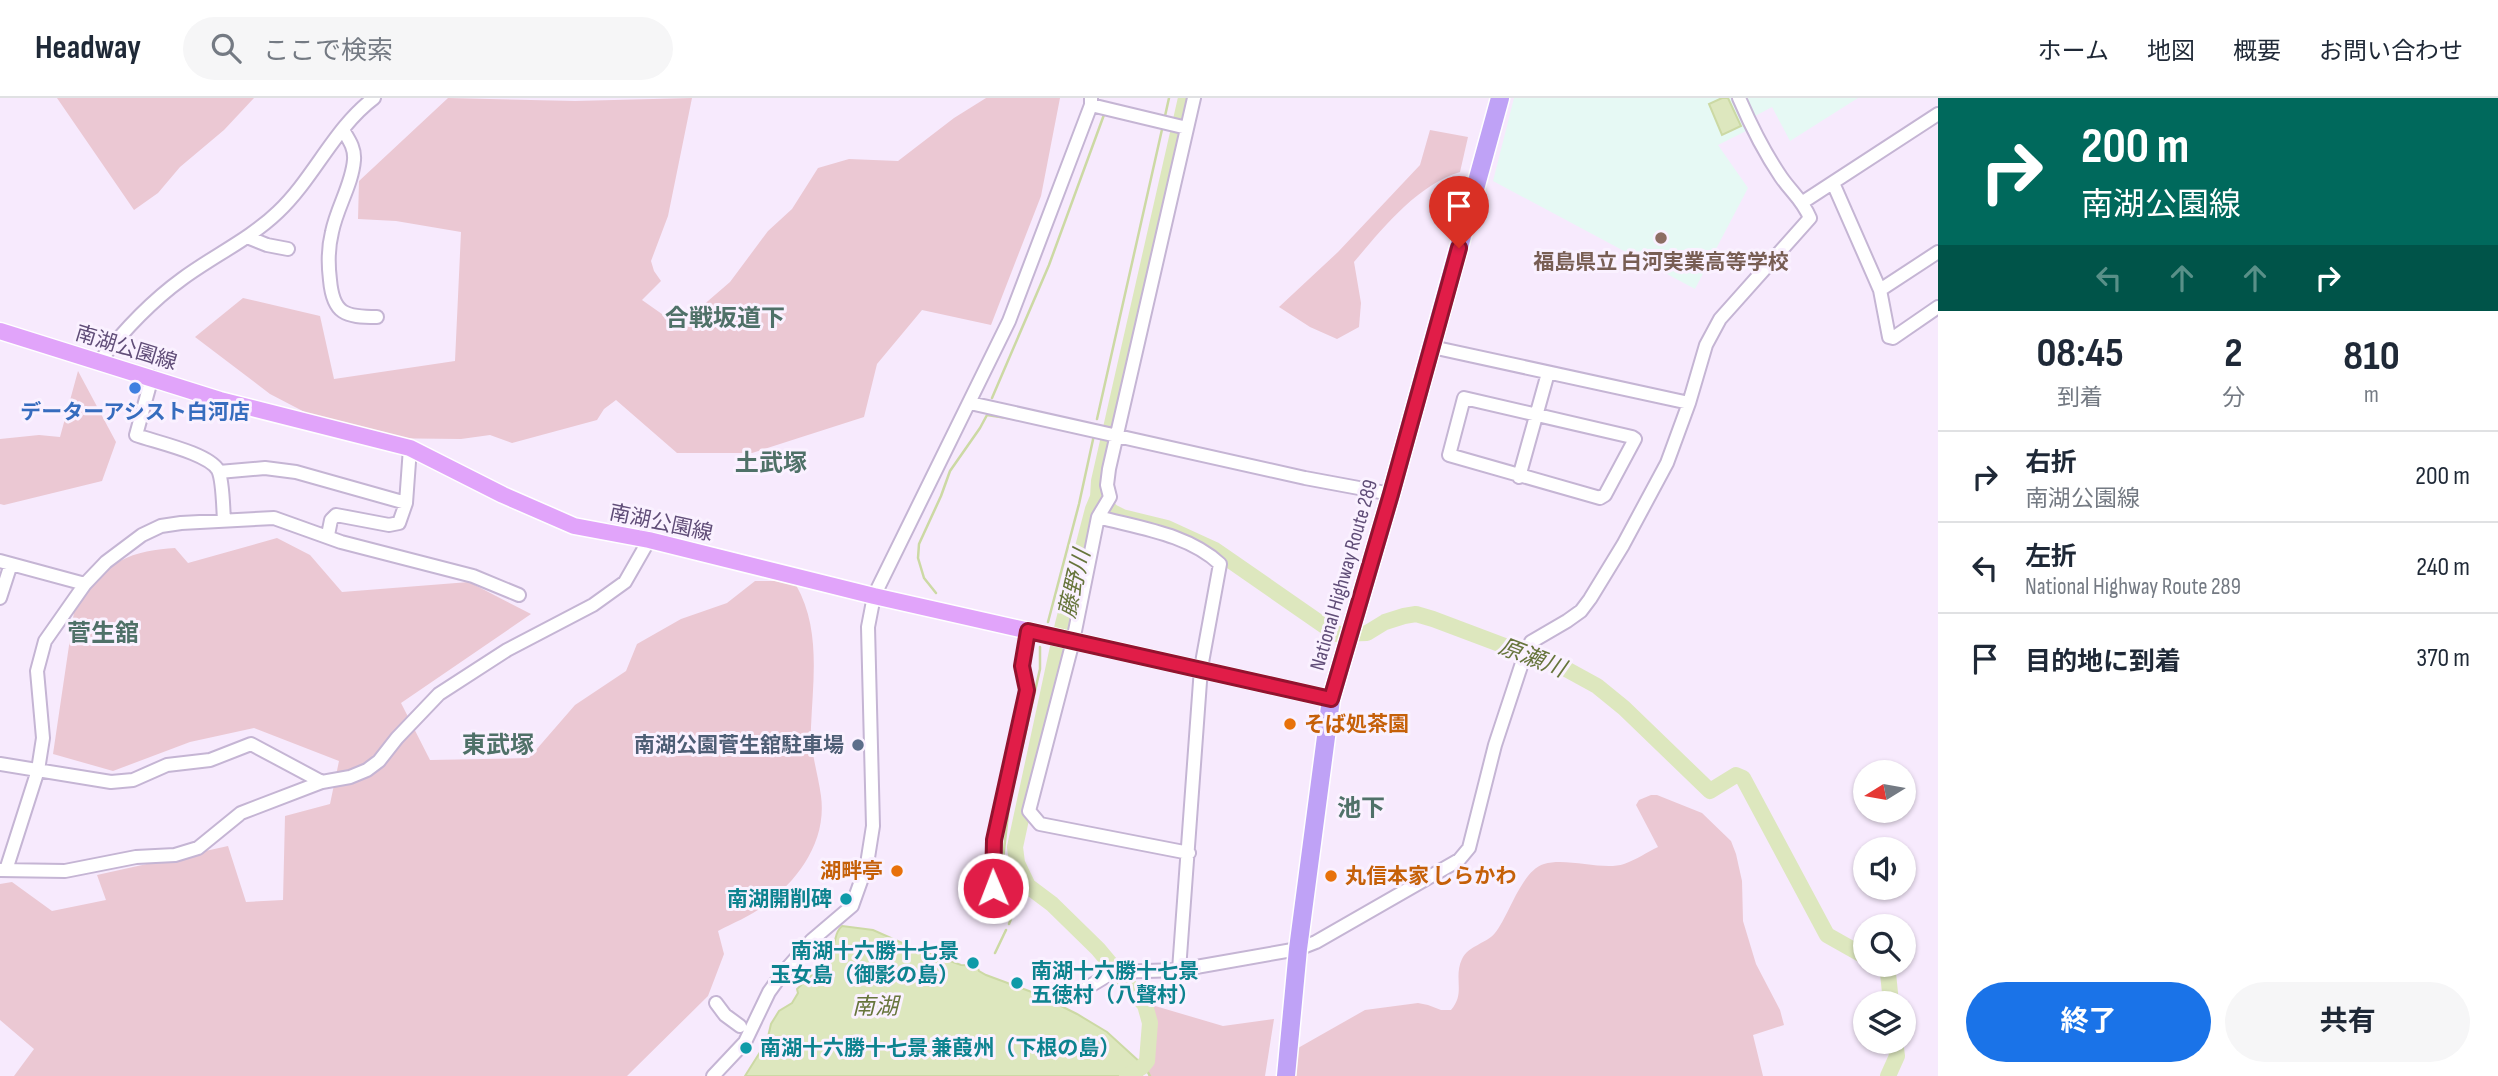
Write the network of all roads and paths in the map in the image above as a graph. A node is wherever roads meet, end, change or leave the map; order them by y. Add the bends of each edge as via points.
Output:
1 (374, 98) edge
2 (1194, 98) edge
3 (1500, 98) edge
4 (1739, 98) edge
5 (1091, 102) edge
6 (1938, 114) edge
7 (1187, 128) junction
8 (343, 130) junction
9 (1833, 183) junction
10 (1803, 202) junction
11 (247, 237) junction
12 (288, 249) dead end
13 (1938, 251) edge
14 (1880, 290) junction
15 (1938, 307) edge
16 (377, 317) dead end
17 (0, 331) edge
18 (1432, 347) junction
19 (99, 362) junction
20 (1548, 373) junction
21 (152, 377) junction
22 (970, 402) junction
23 (1689, 403) junction
24 (1535, 415) junction
25 (1116, 437) junction
26 (410, 448) junction
27 (219, 472) junction
28 (1519, 477) junction
29 (1391, 494) junction
30 (406, 503) junction
31 (1103, 508) junction
32 (224, 520) junction
33 (328, 536) junction
34 (649, 540) junction
35 (6, 563) edge
36 (85, 584) junction
37 (519, 594) dead end
38 (874, 596) junction
39 (0, 598) edge
40 (1028, 631) junction
41 (1073, 641) junction
42 (1201, 668) junction
43 (1331, 699) junction
44 (0, 764) edge
45 (38, 770) junction
46 (322, 782) junction
47 (1189, 853) junction
48 (3, 870) edge
49 (993, 888) dead end
50 (1298, 949) junction
51 (1180, 970) junction
52 (1062, 994) dead end
53 (716, 1003) dead end
54 (740, 1026) dead end
55 (713, 1076) edge
56 (1286, 1076) edge

1 - 8 street
2 - 7 street
3 - 18 highway, National Highway Route 289
4 - 10 street via 1759,142
5 - 7 street
5 - 22 street via 1009,321
6 - 9 street
7 - 25 street
8 - 11 street via 278,212
8 - 16 street via 354,160 330,240 331,291 340,310
9 - 10 street
9 - 14 street
10 - 23 street via 1810,218 1720,319 1706,345
11 - 12 street
11 - 19 street via 154,300
13 - 14 street
14 - 15 street via 1889,337
17 - 19 main road, 南湖公園線
18 - 20 street
18 - 29 highway, National Highway Route 289
19 - 21 main road, 南湖公園線
20 - 23 street
20 - 24 street
21 - 26 main road, 南湖公園線 via 220,400
21 - 27 street via 136,435 203,458
22 - 25 street
22 - 38 street
23 - 50 street via 1667,463 1590,599 1581,611 1531,642 1494,745 1469,848 1459,860
24 - 28 street
24 - 28 street via 1464,398 1449,455
24 - 28 street via 1635,439 1600,498
25 - 29 street
25 - 31 street
26 - 30 street
26 - 34 main road, 南湖公園線 via 574,526
27 - 30 street via 265,468 296,472
27 - 32 street
29 - 43 highway, National Highway Route 289
30 - 33 street via 399,523 389,525 337,515 331,520
31 - 41 street
31 - 42 street via 1188,542 1220,564
32 - 33 street via 274,518
32 - 36 street via 161,526 126,546
33 - 37 street via 473,576
34 - 38 main road, 南湖公園線
34 - 46 street via 625,582 616,589 439,694 367,770
35 - 36 street
35 - 39 street
36 - 45 street via 42,651 37,671 44,738
38 - 40 main road, 南湖公園線
38 - 55 street via 868,627 873,825 867,864 852,906 812,940 769,992 745,1042
40 - 41 main road, 南湖公園線
40 - 49 street via 1022,666 1027,690 994,840
41 - 42 main road, 南湖公園線
41 - 47 street via 1029,811 1040,824
42 - 43 main road, 南湖公園線
42 - 47 street
43 - 50 highway, National Highway Route 289
44 - 45 street
45 - 46 street via 97,782 132,780 166,765 210,760 251,744
45 - 48 street
46 - 48 street via 241,813 198,848 175,856 135,857 65,871
47 - 51 street
50 - 51 street
50 - 56 highway, National Highway Route 289
51 - 52 street via 1118,971 1080,992
53 - 54 street

